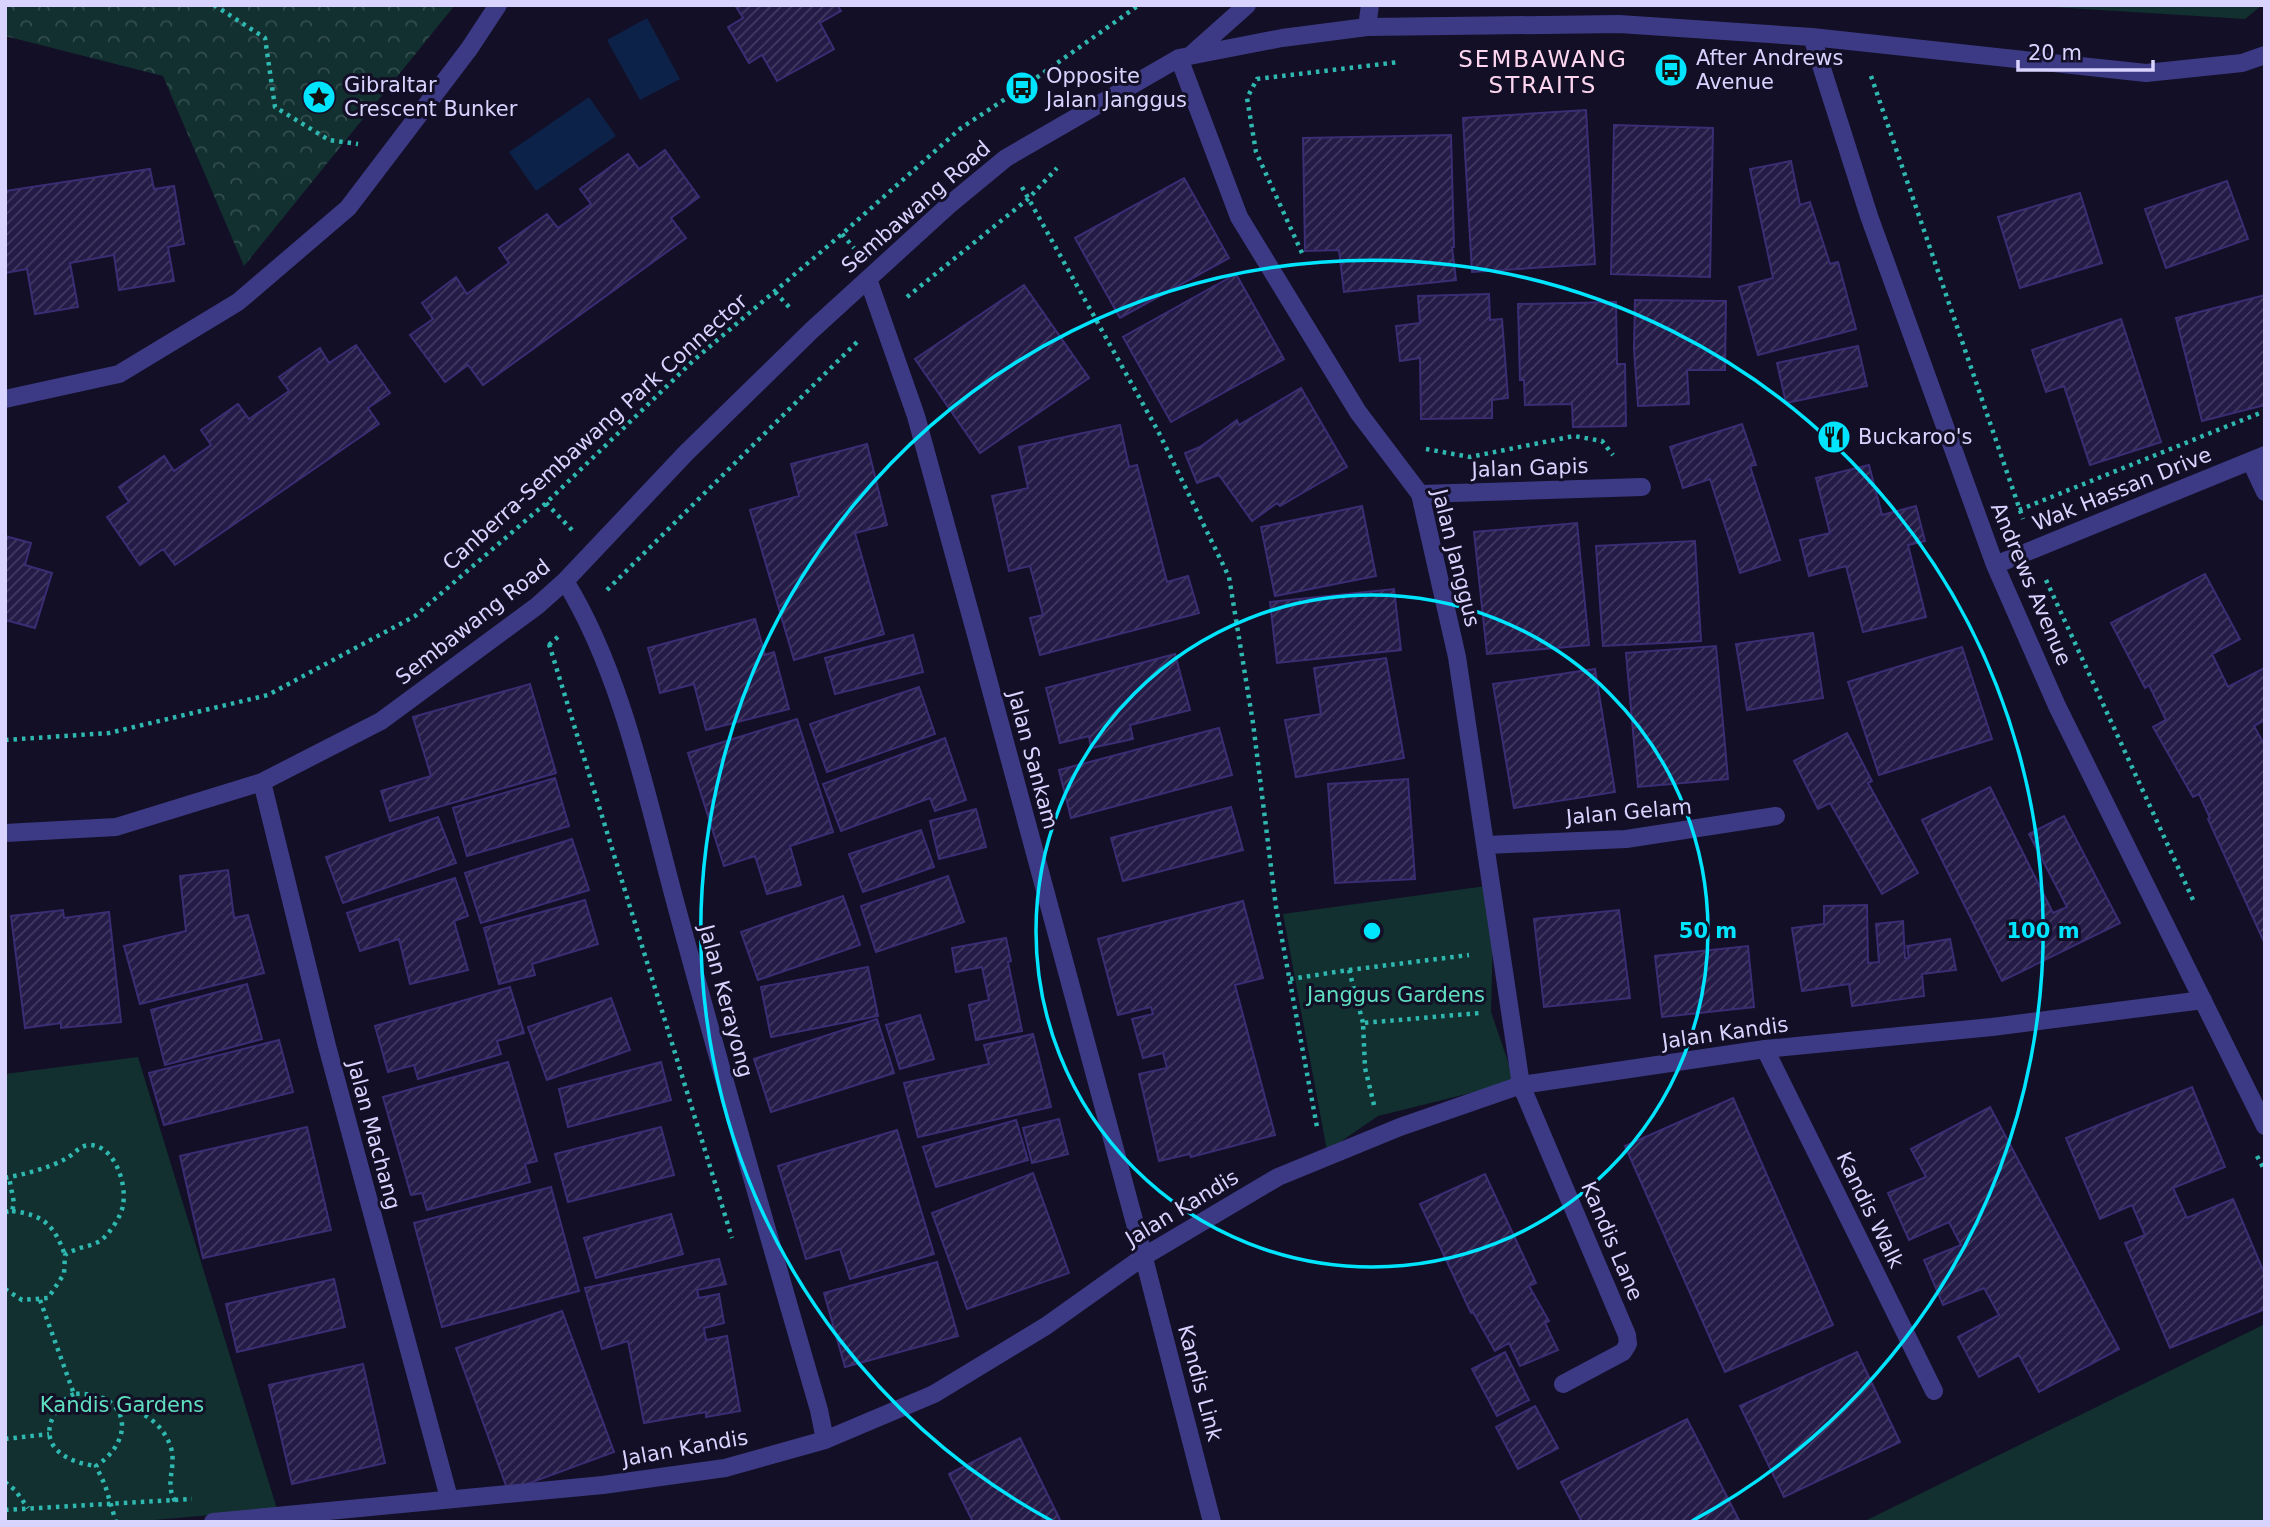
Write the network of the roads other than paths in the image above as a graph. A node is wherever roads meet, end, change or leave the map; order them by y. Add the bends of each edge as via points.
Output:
1 (498, 5) edge
2 (1247, 5) edge
3 (1370, 5) edge
4 (1367, 27) junction
5 (1812, 37) junction
6 (2265, 55) edge
7 (1186, 56) junction
8 (868, 279) junction
9 (5, 399) edge
10 (2258, 459) edge
11 (1637, 487) road end
12 (2265, 492) edge
13 (1420, 494) junction
14 (1995, 565) junction
15 (565, 581) junction
16 (262, 782) junction
17 (1776, 816) dead end
18 (5, 833) edge
19 (1486, 845) junction
20 (2203, 1000) junction
21 (1765, 1049) junction
22 (1521, 1085) junction
23 (2265, 1125) edge
24 (1143, 1257) junction
25 (1563, 1384) dead end
26 (1934, 1391) dead end
27 (825, 1440) junction
28 (449, 1498) junction
29 (213, 1522) edge
30 (1212, 1522) edge

1 - 9 street via 348,208 238,302 118,374
2 - 7 street
3 - 4 street
4 - 5 street, Sembawang Road via 1619,24
4 - 7 street, Sembawang Road
5 - 6 street, Sembawang Road via 2146,73
5 - 14 street, Andrews Avenue via 1869,216
7 - 8 street, Sembawang Road via 1006,158
7 - 13 street, Jalan Janggus via 1239,217 1358,412
8 - 15 street, Sembawang Road via 686,453
8 - 24 street, Jalan Sankam via 919,429
10 - 12 street
10 - 14 street, Wak Hassan Drive
11 - 13 street, Jalan Gapis
13 - 19 street, Jalan Janggus via 1457,657
14 - 20 street, Andrews Avenue via 2057,706
15 - 16 street, Sembawang Road via 381,721
15 - 27 street, Jalan Kerayong via 584,612 622,709
16 - 18 street, Sembawang Road via 116,827
16 - 28 street, Jalan Machang via 327,1046
17 - 19 street, Jalan Gelam via 1626,839
19 - 22 street, Jalan Janggus
20 - 21 street, Jalan Kandis
20 - 23 street, Andrews Avenue
21 - 22 street, Jalan Kandis
21 - 26 street, Kandis Walk
22 - 24 street, Jalan Kandis via 1400,1127 1278,1177
22 - 25 street, Kandis Lane via 1627,1335 1623,1352
24 - 27 street, Jalan Kandis via 1046,1326 934,1394
24 - 30 street, Kandis Link
27 - 28 street, Jalan Kandis via 725,1468 603,1485
28 - 29 street, Jalan Kandis

